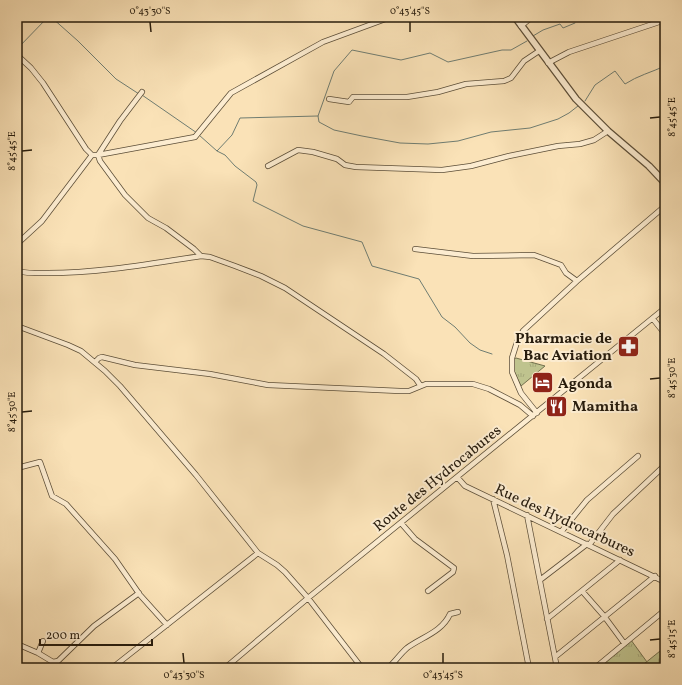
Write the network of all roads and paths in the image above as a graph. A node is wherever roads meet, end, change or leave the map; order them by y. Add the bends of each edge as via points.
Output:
1 (391, 17) edge
2 (515, 17) edge
3 (532, 17) edge
4 (665, 20) edge
5 (521, 26) junction
6 (539, 51) junction
7 (17, 55) edge
8 (548, 63) junction
9 (140, 93) dead end
10 (329, 99) dead end
11 (608, 131) junction
12 (92, 155) junction
13 (98, 155) junction
14 (268, 166) dead end
15 (665, 183) edge
16 (665, 206) edge
17 (17, 244) edge
18 (415, 249) dead end
19 (202, 256) junction
20 (17, 270) edge
21 (577, 281) junction
22 (665, 308) edge
23 (653, 318) junction
24 (17, 326) edge
25 (665, 334) edge
26 (95, 362) junction
27 (420, 385) junction
28 (535, 414) junction
29 (638, 456) dead end
30 (664, 466) dead end
31 (17, 468) edge
32 (457, 477) junction
33 (493, 499) junction
34 (527, 515) junction
35 (401, 523) junction
36 (561, 532) junction
37 (588, 544) junction
38 (258, 553) junction
39 (620, 560) junction
40 (655, 576) junction
41 (540, 580) junction
42 (665, 582) edge
43 (428, 591) dead end
44 (582, 591) junction
45 (139, 593) junction
46 (308, 598) junction
47 (665, 610) edge
48 (458, 612) dead end
49 (604, 616) junction
50 (547, 619) junction
51 (167, 625) junction
52 (43, 641) dead end
53 (624, 643) junction
54 (17, 644) edge
55 (38, 653) junction
56 (555, 657) junction
57 (53, 662) junction
58 (47, 668) edge
59 (112, 668) edge
60 (225, 668) edge
61 (362, 668) edge
62 (388, 668) edge
63 (528, 668) edge
64 (557, 668) edge
65 (595, 668) edge

1 - 13 street via 323,42 231,93 199,133 188,139
2 - 5 street
3 - 5 street
4 - 8 street via 569,52
5 - 6 street
6 - 8 street
6 - 10 street via 524,61 514,75 504,81 466,84 408,97 353,97 349,102
7 - 12 street via 43,83
8 - 11 street via 576,99
9 - 13 street
11 - 14 street via 594,140 580,144 558,146 442,170 356,167 345,165 338,159 298,150
11 - 15 street
12 - 13 street
12 - 17 street via 42,221
13 - 19 street via 124,195 148,218 166,228
16 - 21 street
18 - 21 street via 473,256 534,255 561,265 566,273
19 - 20 street via 108,269 54,273
19 - 27 street via 261,276 285,288 384,354
21 - 28 street via 523,331 517,342 512,358 512,372 521,393
22 - 23 street, Route des Hydrocabures
23 - 25 street
23 - 28 street, Route des Hydrocabures
24 - 26 street via 81,351
26 - 27 street via 102,357 135,365 210,374 268,385 409,391
26 - 38 street via 115,381 196,475
27 - 28 street via 476,385
28 - 32 street, Route des Hydrocabures
29 - 36 street via 587,500
30 - 37 street via 613,514
31 - 45 street via 40,462 52,496 66,504 115,559
32 - 33 street, Rue des Hydrocarbures via 465,486
32 - 35 street, Route des Hydrocabures
33 - 34 street, Rue des Hydrocarbures
33 - 63 street via 507,555
34 - 36 street, Rue des Hydrocarbures
34 - 41 street
35 - 43 street via 415,539 454,568 453,572
35 - 46 street, Route des Hydrocabures
36 - 37 street, Rue des Hydrocarbures
37 - 39 street, Rue des Hydrocarbures
37 - 41 street
38 - 46 street via 285,572
38 - 51 street
39 - 40 street, Rue des Hydrocarbures
39 - 44 street
40 - 42 street, Rue des Hydrocarbures
40 - 49 street
41 - 50 street
44 - 49 street
44 - 50 street
45 - 51 street
45 - 57 street via 94,626 58,661
46 - 60 street, Route des Hydrocabures
46 - 61 street
47 - 53 street
48 - 62 street via 450,614 431,635 406,649
49 - 53 street
49 - 56 street
50 - 56 street
51 - 59 street
52 - 55 street
53 - 65 street
54 - 55 street
55 - 57 street
56 - 64 street
57 - 58 street

